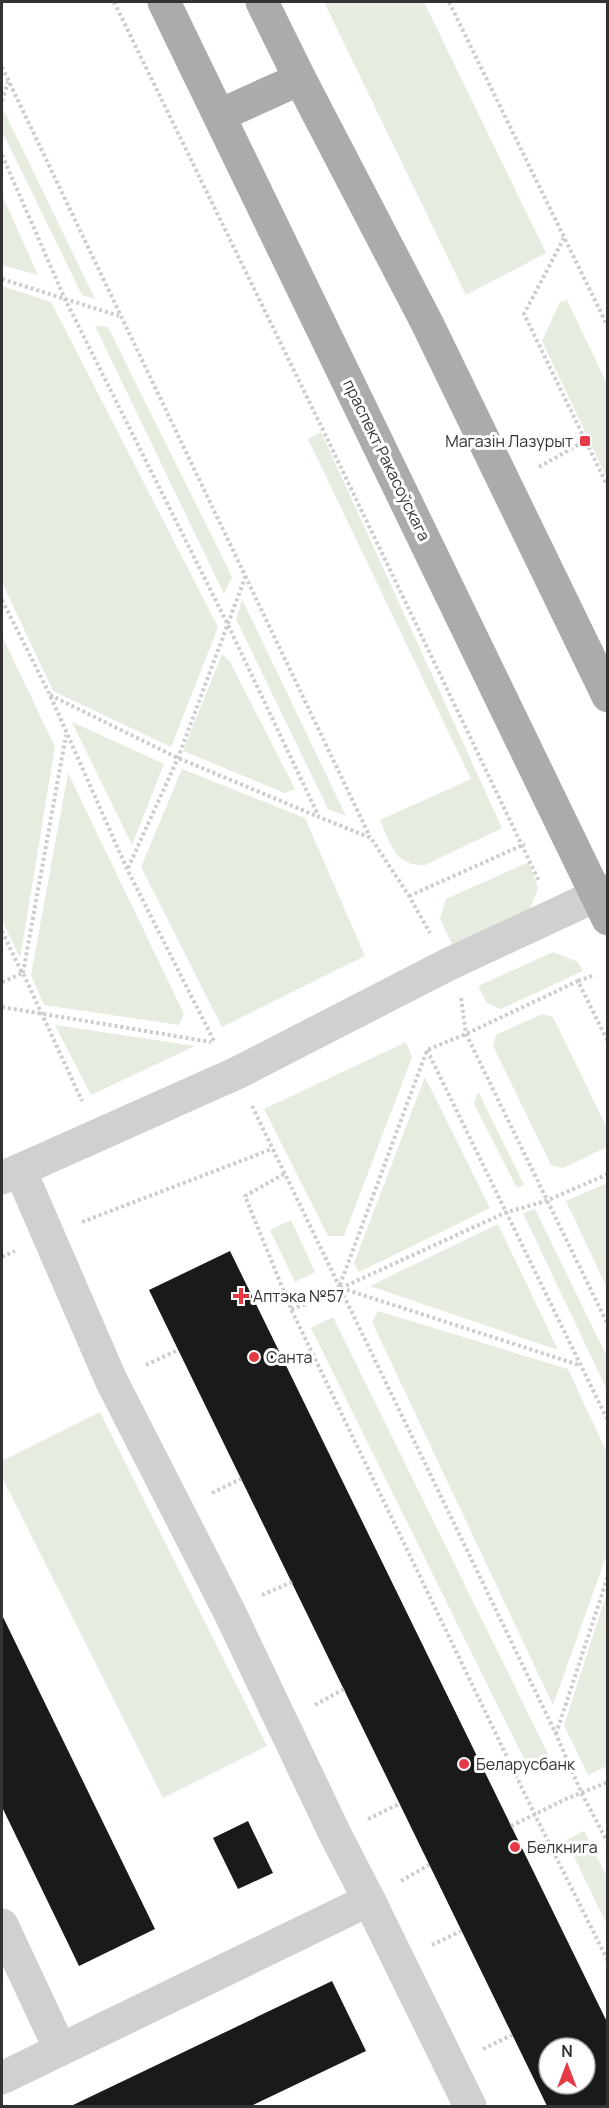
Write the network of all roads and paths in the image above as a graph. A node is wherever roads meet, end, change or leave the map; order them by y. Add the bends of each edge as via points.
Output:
1 (114, 2) edge
2 (164, 2) edge
3 (262, 2) edge
4 (449, 2) edge
5 (2, 67) edge
6 (300, 79) junction
7 (8, 82) junction
8 (2, 101) edge
9 (220, 115) junction
10 (2, 155) edge
11 (564, 237) junction
12 (2, 279) edge
13 (65, 299) junction
14 (120, 316) junction
15 (608, 327) edge
16 (585, 441) junction
17 (505, 486) junction
18 (608, 488) edge
19 (246, 575) junction
20 (2, 600) edge
21 (228, 625) junction
22 (50, 695) junction
23 (608, 696) edge
24 (66, 734) junction
25 (178, 758) junction
26 (319, 817) junction
27 (371, 838) junction
28 (524, 844) junction
29 (128, 869) junction
30 (540, 888) dead end
31 (409, 896) junction
32 (604, 901) edge
33 (2, 931) edge
34 (435, 942) dead end
35 (22, 973) junction
36 (592, 976) dead end
37 (578, 981) junction
38 (2, 982) edge
39 (460, 992) dead end
40 (2, 1007) edge
41 (40, 1013) junction
42 (466, 1034) junction
43 (608, 1042) edge
44 (215, 1043) junction
45 (426, 1050) junction
46 (237, 1072) junction
47 (98, 1135) junction
48 (272, 1149) junction
49 (11, 1174) edge
50 (284, 1174) junction
51 (608, 1174) edge
52 (546, 1201) junction
53 (507, 1212) junction
54 (48, 1235) junction
55 (2, 1257) edge
56 (341, 1286) junction
57 (291, 1309) junction
58 (608, 1325) edge
59 (178, 1350) dead end
60 (579, 1365) junction
61 (142, 1367) dead end
62 (608, 1421) edge
63 (241, 1479) dead end
64 (205, 1496) dead end
65 (608, 1576) edge
66 (292, 1582) dead end
67 (254, 1599) dead end
68 (344, 1689) dead end
69 (308, 1709) dead end
70 (556, 1734) junction
71 (608, 1782) edge
72 (582, 1794) junction
73 (399, 1804) dead end
74 (535, 1815) junction
75 (363, 1822) dead end
76 (511, 1826) dead end
77 (608, 1843) edge
78 (429, 1865) dead end
79 (382, 1892) junction
80 (2, 1926) edge
81 (461, 1930) dead end
82 (424, 1948) dead end
83 (608, 1961) edge
84 (512, 2035) dead end
85 (60, 2049) junction
86 (475, 2053) dead end
87 (2, 2078) edge
88 (470, 2106) edge

1 - 28 path
2 - 9 main road, праспект Ракасоўскага
3 - 6 main road
4 - 11 path
5 - 7 path
6 - 9 main road
6 - 17 main road via 427,323
7 - 8 path
7 - 14 path
9 - 32 main road, праспект Ракасоўскага
10 - 13 path
11 - 15 path
11 - 16 path via 524,314
12 - 13 path
13 - 14 path
13 - 21 path
14 - 19 path
16 - 17 path
16 - 18 path
17 - 23 main road
19 - 21 path
19 - 27 path
20 - 22 path
21 - 25 path
21 - 26 path
22 - 24 path
22 - 25 path
24 - 29 path
24 - 35 path
25 - 26 path
25 - 29 path
26 - 27 path
27 - 31 path
28 - 30 path
28 - 31 path
29 - 44 path
31 - 34 path
32 - 46 lane via 447,965
33 - 35 path
35 - 38 path
35 - 41 path
36 - 37 path
37 - 42 path
37 - 43 path
39 - 42 path
40 - 41 path
41 - 44 path
41 - 47 path
42 - 45 path
42 - 52 path
44 - 46 path
45 - 53 path
45 - 56 path
46 - 47 lane
46 - 48 path
47 - 49 lane
48 - 50 path
48 - 54 path
49 - 54 lane
50 - 56 path
50 - 57 path via 245,1196
51 - 52 path
52 - 53 path
52 - 58 path
53 - 56 path
53 - 60 path
54 - 55 path
54 - 79 lane via 111,1380 229,1611 310,1783
56 - 57 path
56 - 60 path
56 - 70 path
57 - 74 path
59 - 61 path
60 - 62 path
63 - 64 path
65 - 70 path
66 - 67 path
68 - 69 path
70 - 72 path
71 - 72 path
72 - 74 path
72 - 77 path
73 - 75 path
74 - 76 path
74 - 83 path
78 - 79 path
79 - 85 lane
79 - 88 lane
80 - 85 lane
81 - 82 path
84 - 86 path
85 - 87 lane

